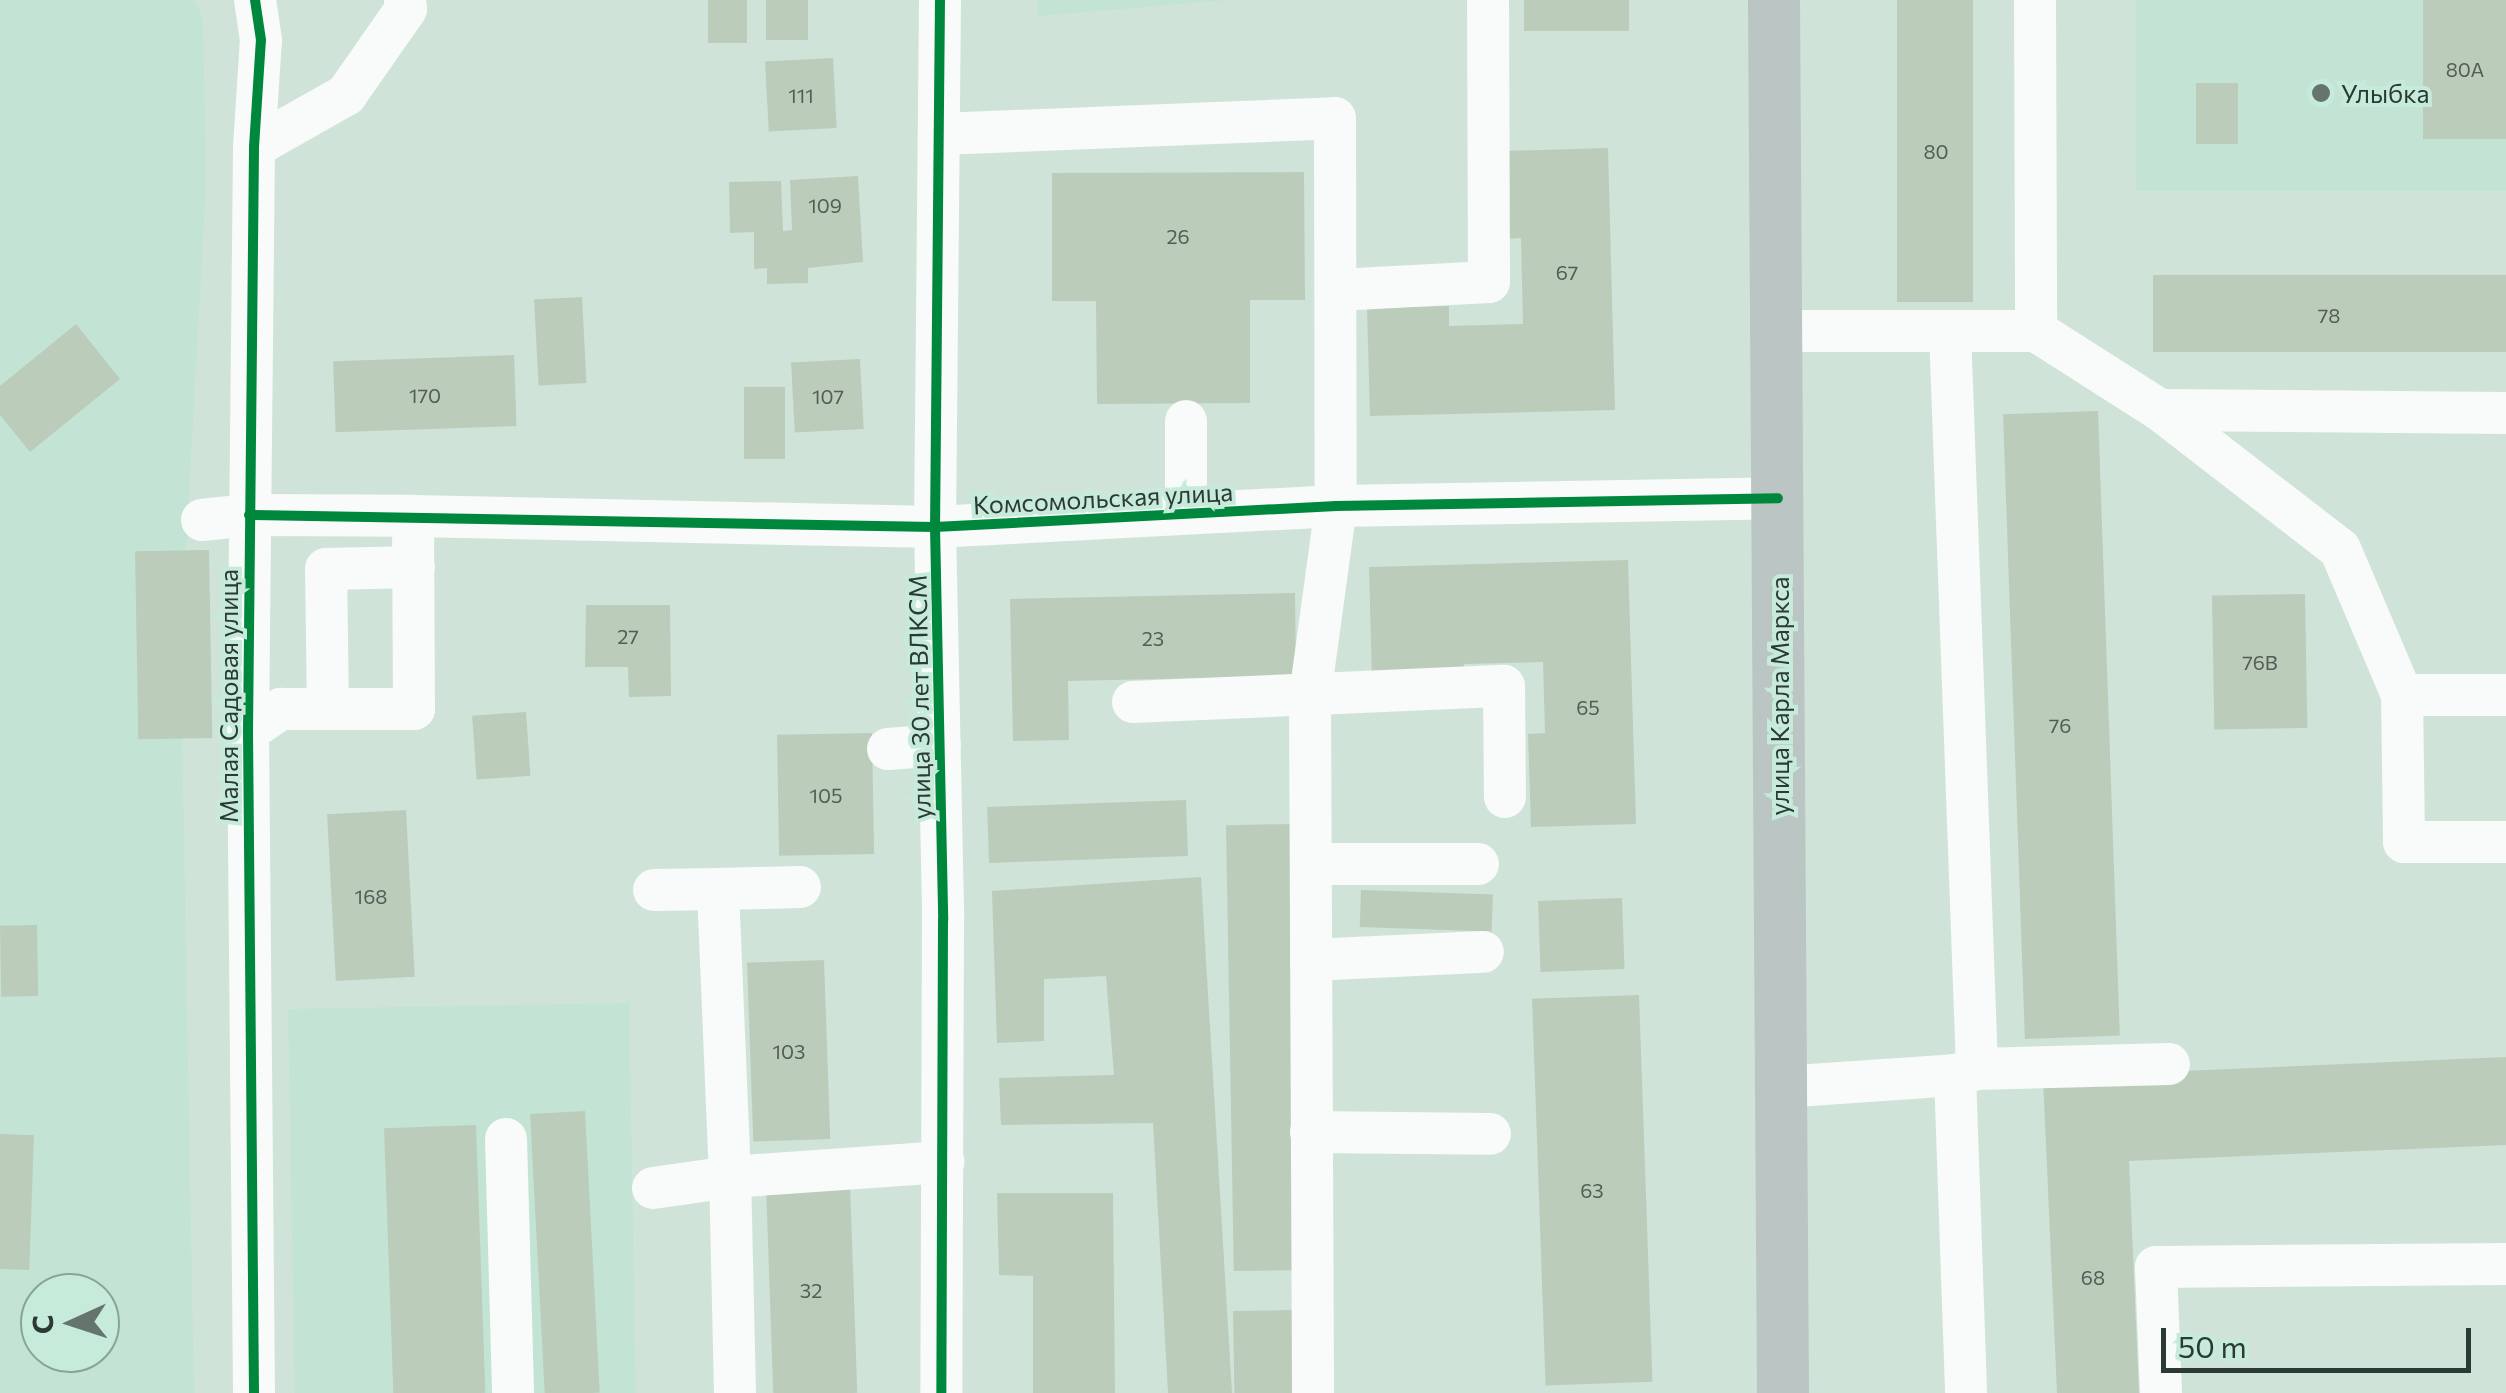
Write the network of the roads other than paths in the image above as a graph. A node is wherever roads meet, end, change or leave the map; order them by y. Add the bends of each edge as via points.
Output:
1 (254, 0) edge
2 (405, 0) edge
3 (940, 0) edge
4 (1488, 0) edge
5 (1774, 0) edge
6 (2035, 0) edge
7 (940, 134) junction
8 (254, 147) junction
9 (1337, 290) junction
10 (2036, 330) junction
11 (1778, 331) junction
12 (1950, 331) junction
13 (2160, 410) junction
14 (2506, 413) edge
15 (1186, 421) dead end
16 (1778, 498) junction
17 (1336, 506) junction
18 (1186, 514) junction
19 (249, 515) junction
20 (413, 516) junction
21 (202, 520) dead end
22 (935, 527) junction
23 (414, 568) junction
24 (2402, 694) junction
25 (1310, 696) junction
26 (2506, 696) edge
27 (1133, 702) dead end
28 (328, 709) junction
29 (248, 732) junction
30 (940, 745) junction
31 (888, 749) dead end
32 (1506, 797) dead end
33 (2506, 842) edge
34 (1311, 864) junction
35 (1478, 864) dead end
36 (800, 887) dead end
37 (718, 889) junction
38 (654, 890) dead end
39 (1482, 952) dead end
40 (1311, 960) junction
41 (2169, 1064) dead end
42 (1966, 1072) junction
43 (1781, 1087) junction
44 (1311, 1132) junction
45 (1490, 1134) dead end
46 (506, 1139) dead end
47 (943, 1162) junction
48 (730, 1177) junction
49 (653, 1188) dead end
50 (2506, 1264) edge
51 (254, 1393) edge
52 (513, 1393) edge
53 (734, 1393) edge
54 (941, 1393) edge
55 (1313, 1393) edge
56 (1783, 1393) edge
57 (1966, 1393) edge
58 (2161, 1393) edge

1 - 8 street, Малая Садовая улица via 261,40
2 - 8 street via 406,9 346,95
3 - 7 street, улица 30 лет ВЛКСМ
4 - 9 street via 1489,282
5 - 11 main road, улица Карла Маркса
6 - 10 street
7 - 9 street via 1335,118
7 - 22 street, улица 30 лет ВЛКСМ
8 - 19 street, Малая Садовая улица
9 - 17 street
10 - 12 street
10 - 13 street
11 - 12 street
11 - 16 main road, улица Карла Маркса
12 - 42 street
13 - 14 street
13 - 24 street via 2340,549
15 - 18 street
16 - 17 street, Комсомольская улица
16 - 43 main road, улица Карла Маркса
17 - 18 street, Комсомольская улица
17 - 25 street
18 - 22 street, Комсомольская улица
19 - 20 street, Комсомольская улица
19 - 21 street, Комсомольская улица
19 - 29 street, Малая Садовая улица
20 - 22 street, Комсомольская улица
20 - 23 street
22 - 30 street, улица 30 лет ВЛКСМ
23 - 28 street via 414,709
23 - 28 street via 326,568
24 - 26 street
24 - 33 street via 2404,842
25 - 27 street
25 - 32 street via 1504,686
25 - 34 street
28 - 29 street via 280,709
29 - 51 street, Малая Садовая улица
30 - 31 street
30 - 47 street, улица 30 лет ВЛКСМ
34 - 35 street
34 - 40 street
36 - 37 street
37 - 38 street
37 - 48 street
39 - 40 street
40 - 44 street
41 - 42 street
42 - 43 street
42 - 57 street
43 - 56 main road, улица Карла Маркса
44 - 45 street
44 - 55 street
46 - 52 street
47 - 48 street
47 - 54 street, улица 30 лет ВЛКСМ
48 - 49 street
48 - 53 street
50 - 58 street via 2156,1267

